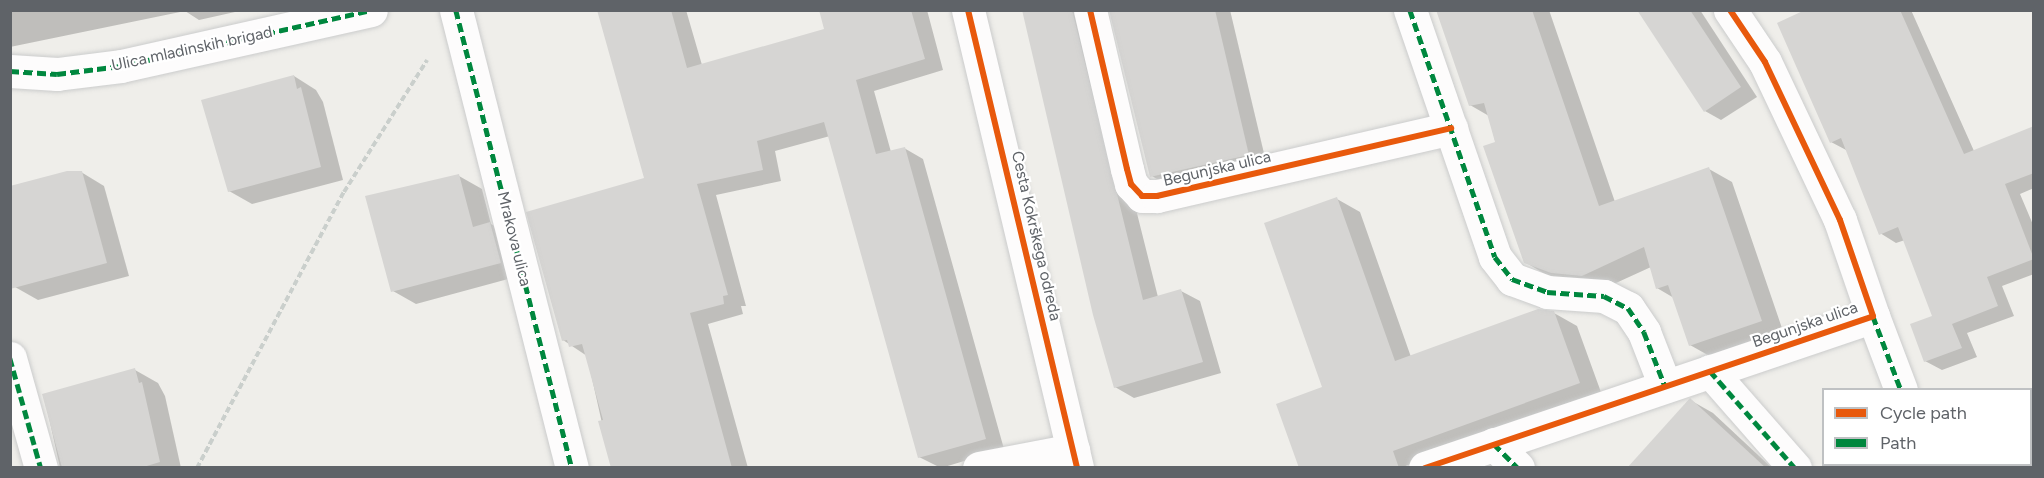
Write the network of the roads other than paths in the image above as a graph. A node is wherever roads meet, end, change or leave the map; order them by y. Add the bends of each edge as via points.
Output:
1 (371, 10) edge
2 (968, 10) edge
3 (1090, 10) edge
4 (1410, 10) edge
5 (1730, 10) edge
6 (456, 12) edge
7 (10, 71) edge
8 (1451, 128) junction
9 (1873, 316) junction
10 (10, 358) edge
11 (1710, 371) junction
12 (1665, 386) junction
13 (1900, 388) edge
14 (1494, 444) junction
15 (1075, 459) edge
16 (41, 468) edge
17 (572, 468) edge
18 (979, 468) edge
19 (1425, 468) edge
20 (1518, 468) edge
21 (1795, 468) edge

1 - 7 street, Ulica mladinskih brigad via 121,66 57,74
2 - 15 street, Cesta Kokrškega odreda
3 - 8 street, Begunjska ulica via 1131,184 1142,196 1235,179
4 - 8 street
5 - 9 street, Begunjska ulica via 1765,62 1840,220
6 - 17 street, Mrakova ulica
8 - 12 street via 1495,257 1512,279 1547,292 1604,296 1628,308 1644,332
9 - 11 street, Begunjska ulica
9 - 13 street, Begunjska ulica
10 - 16 street
11 - 12 street, Begunjska ulica
11 - 21 street
12 - 14 street, Begunjska ulica
14 - 19 street, Begunjska ulica
14 - 20 street
15 - 18 street

